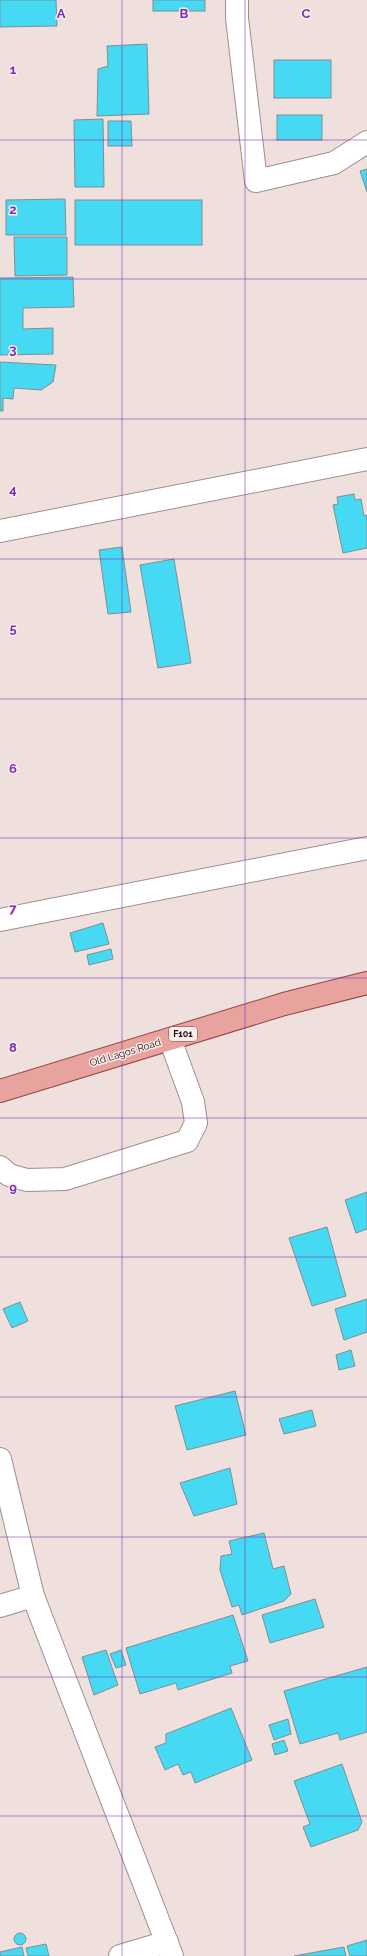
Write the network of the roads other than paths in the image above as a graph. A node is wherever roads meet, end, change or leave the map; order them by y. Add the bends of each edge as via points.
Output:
1 (237, 0) edge
2 (367, 142) edge
3 (367, 459) edge
4 (0, 531) edge
5 (367, 848) edge
6 (0, 920) edge
7 (367, 983) edge
8 (170, 1038) junction
9 (0, 1091) edge
10 (0, 1167) edge
11 (0, 1459) edge
12 (33, 1596) junction
13 (0, 1606) edge
14 (169, 1949) edge
15 (120, 1956) edge

1 - 2 street via 256,181 334,162
3 - 4 street
5 - 6 street
7 - 8 main road, Old Lagos Road / F101 via 284,1004
8 - 9 main road, Old Lagos Road / F101
8 - 10 street via 193,1102 196,1123 187,1141 65,1179 27,1180 9,1175
11 - 12 street
12 - 13 street
12 - 14 street
14 - 15 street

